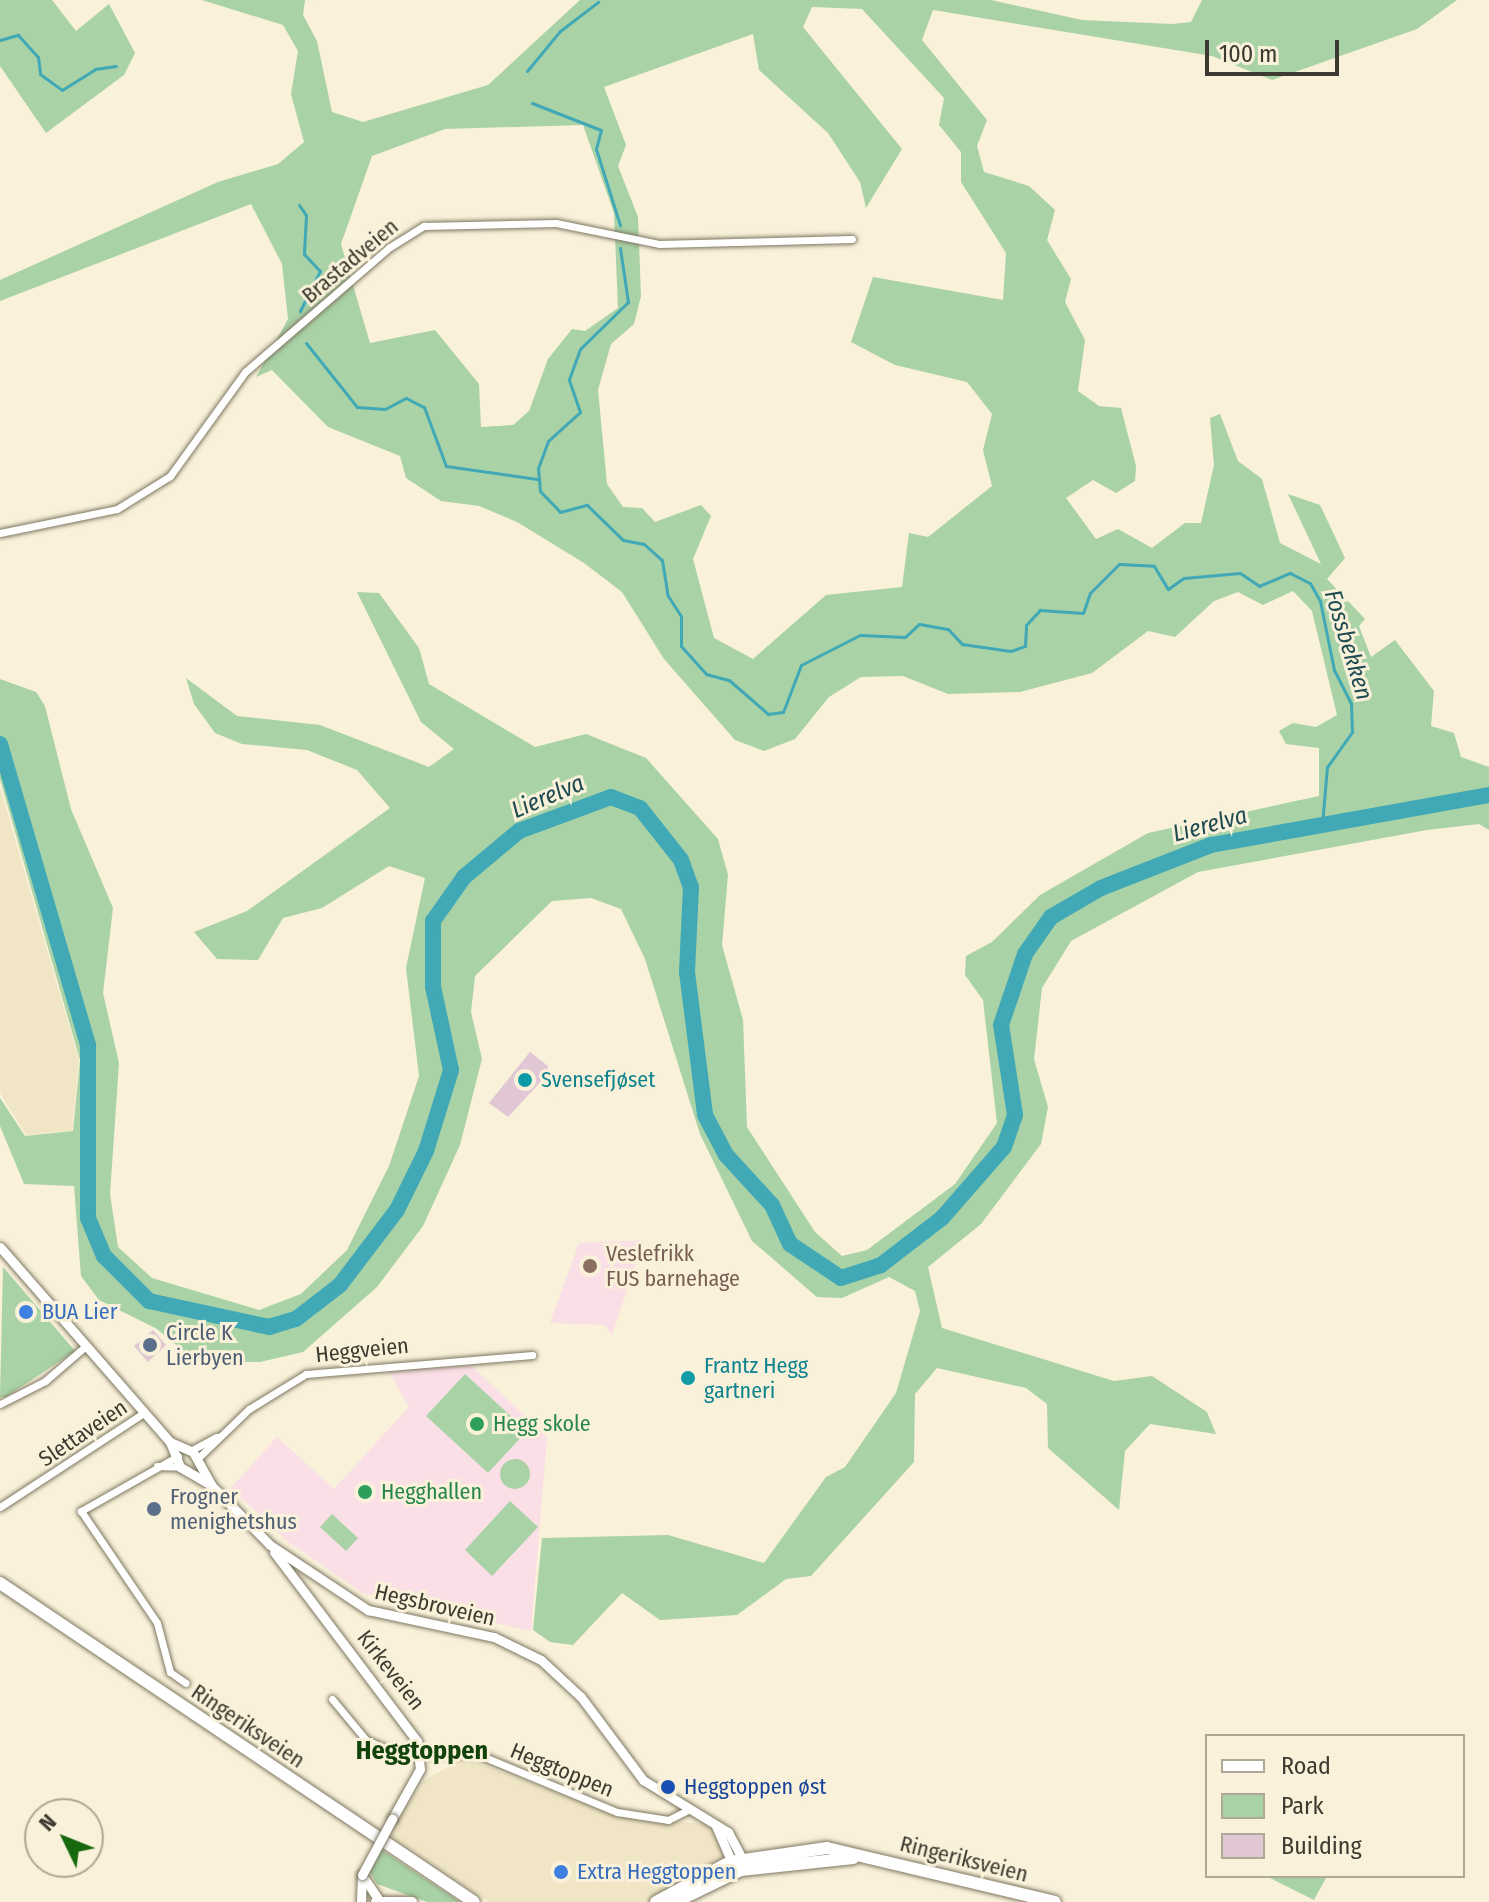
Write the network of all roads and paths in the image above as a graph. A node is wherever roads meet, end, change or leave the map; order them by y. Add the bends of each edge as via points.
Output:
1 (852, 239) dead end
2 (0, 533) edge
3 (0, 1247) edge
4 (87, 1345) junction
5 (532, 1355) dead end
6 (0, 1404) edge
7 (145, 1412) junction
8 (188, 1459) junction
9 (0, 1507) edge
10 (270, 1545) junction
11 (0, 1583) edge
12 (186, 1683) dead end
13 (332, 1699) dead end
14 (420, 1754) junction
15 (400, 1755) dead end
16 (688, 1810) junction
17 (716, 1826) junction
18 (746, 1857) junction
19 (864, 1857) junction
20 (735, 1866) junction
21 (362, 1875) junction
22 (377, 1901) edge
23 (361, 1902) edge
24 (412, 1902) edge
25 (474, 1902) edge
26 (656, 1902) edge
27 (675, 1902) edge
28 (1055, 1902) edge

1 - 2 street, Brastadveien via 659,244 556,223 424,226 390,247 245,372 170,476 117,509
3 - 4 street, Hegsbroveien
4 - 6 street via 45,1381
4 - 7 street, Hegsbroveien
5 - 8 street, Heggveien via 306,1374
7 - 8 street, Hegsbroveien
7 - 9 street, Slettaveien
8 - 10 street, Hegsbroveien
8 - 12 street via 157,1466 81,1511 157,1623 170,1672
10 - 14 street, Kirkeveien via 403,1715
10 - 16 street, Hegsbroveien via 368,1610 494,1637 541,1660 581,1697 643,1780
11 - 25 main road, Ringeriksveien
13 - 15 street via 366,1740
14 - 16 street, Heggtoppen via 477,1754 634,1815 668,1820
14 - 21 street, bridge via 417,1779
16 - 17 street, Hegsbroveien
17 - 18 street, Hegsbroveien
17 - 20 street
18 - 19 main road, Ringeriksveien via 827,1848
18 - 20 main road, Ringeriksveien
19 - 20 main road, Ringeriksveien
19 - 28 main road, Ringeriksveien
20 - 26 main road, Ringeriksveien
20 - 27 main road, Ringeriksveien
21 - 22 street
21 - 23 street
22 - 24 main road

